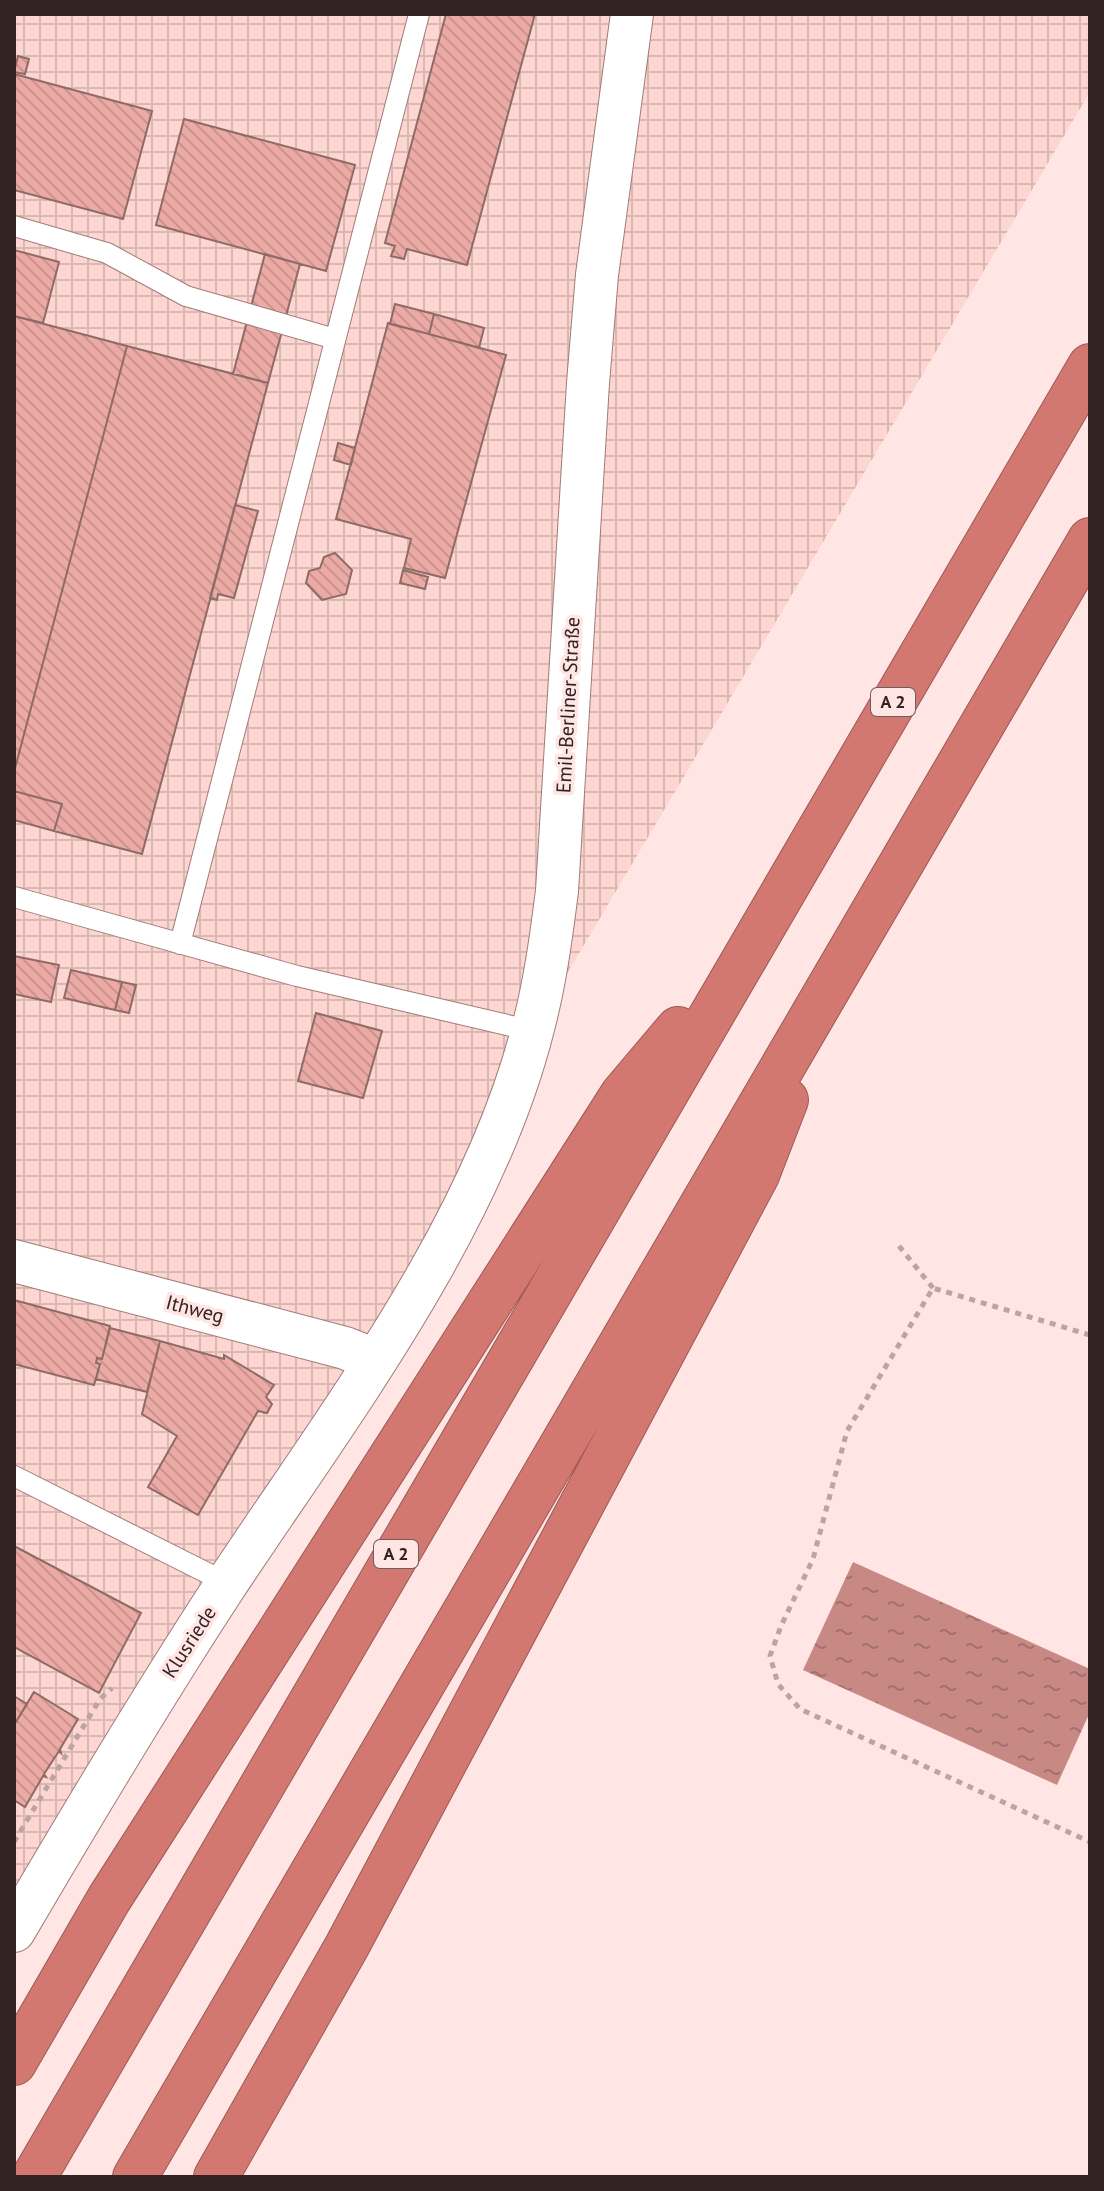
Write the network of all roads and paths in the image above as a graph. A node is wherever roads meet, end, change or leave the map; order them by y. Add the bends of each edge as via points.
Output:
1 (419, 14) edge
2 (632, 14) edge
3 (14, 226) edge
4 (335, 339) junction
5 (1090, 366) edge
6 (1090, 540) edge
7 (14, 897) edge
8 (759, 932) junction
9 (180, 944) junction
10 (835, 975) junction
11 (533, 1031) junction
12 (899, 1246) dead end
13 (14, 1261) edge
14 (933, 1288) junction
15 (1090, 1335) edge
16 (375, 1360) junction
17 (14, 1476) edge
18 (227, 1583) junction
19 (1090, 1842) edge
20 (14, 1931) edge
21 (14, 2063) edge
22 (34, 2177) edge
23 (135, 2177) edge
24 (216, 2177) edge

1 - 4 lane
2 - 11 street, Emil-Berliner-Straße via 597,275 557,891
3 - 4 lane via 107,253 186,296
4 - 9 lane
5 - 8 highway, A 2
6 - 10 highway
7 - 9 lane
8 - 21 highway via 623,1094 109,1899
8 - 22 highway, A 2
9 - 11 lane via 389,1000
10 - 23 highway
10 - 24 highway via 757,1175 347,1946
11 - 16 street, Emil-Berliner-Straße via 469,1196
12 - 14 path
13 - 16 street, Ithweg
14 - 15 path
14 - 19 path via 847,1431 813,1559 770,1656 778,1684 800,1709
16 - 18 street, Klusriede
17 - 18 lane
18 - 20 street, Klusriede

